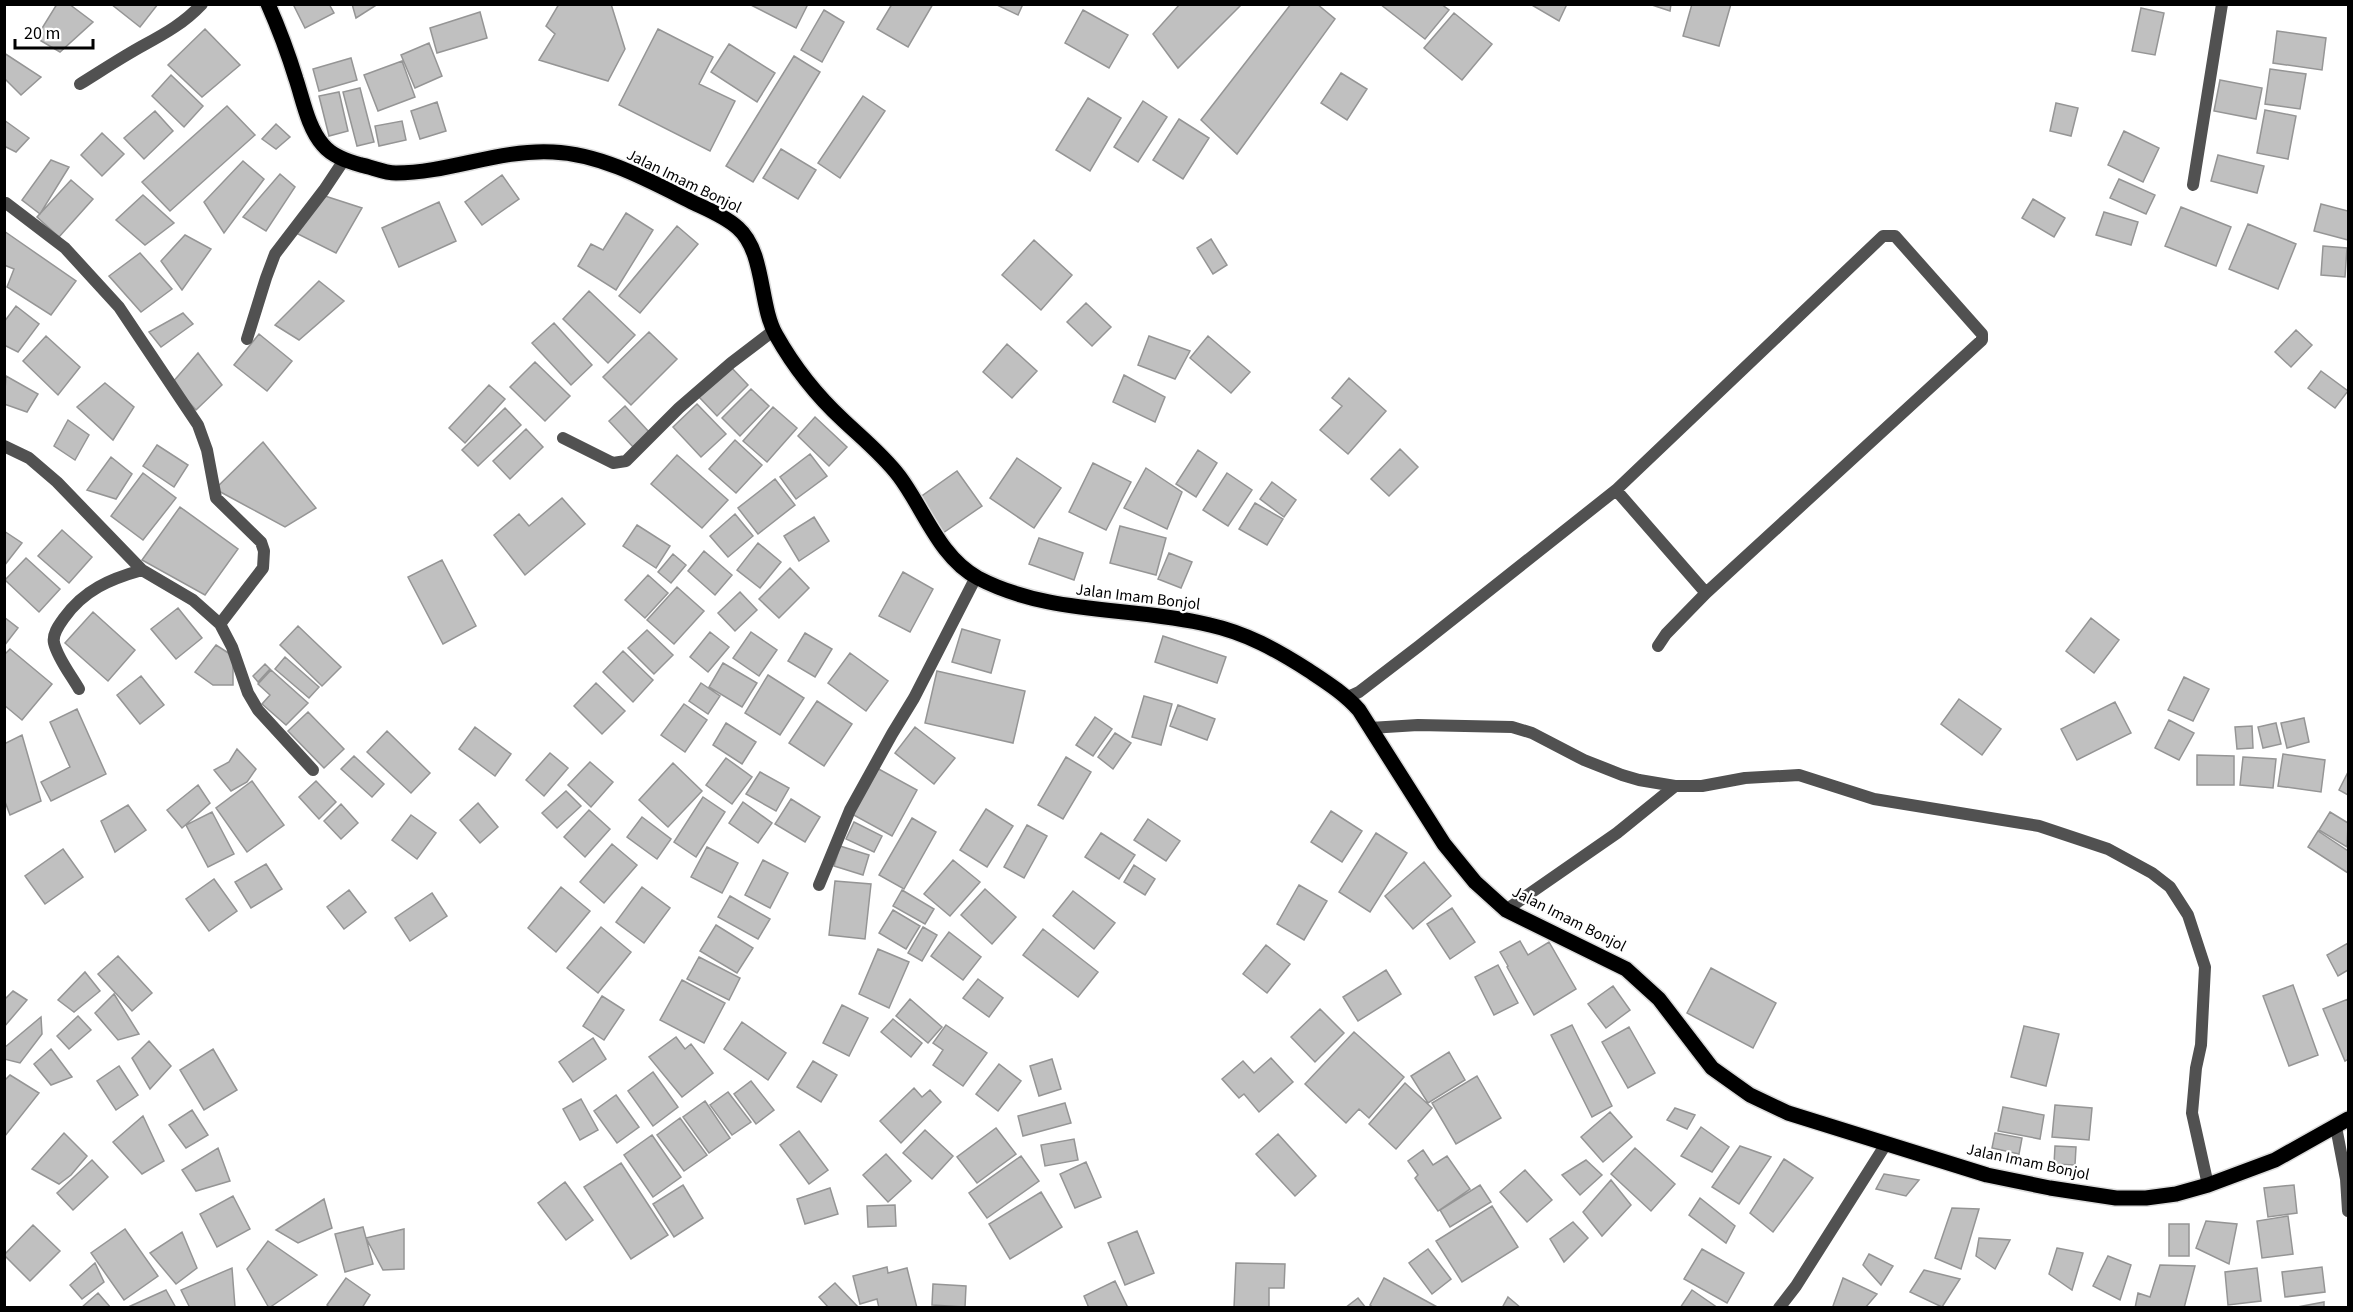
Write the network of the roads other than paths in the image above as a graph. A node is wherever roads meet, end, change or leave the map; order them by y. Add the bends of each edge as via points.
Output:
1 (202, 4) edge
2 (268, 4) edge
3 (2222, 4) edge
4 (80, 84) dead end
5 (344, 160) junction
6 (2193, 186) dead end
7 (6, 203) dead end
8 (773, 331) junction
9 (247, 339) dead end
10 (563, 438) dead end
11 (4, 446) edge
12 (1616, 490) junction
13 (142, 570) junction
14 (976, 577) junction
15 (1706, 594) junction
16 (220, 624) junction
17 (1659, 646) dead end
18 (79, 689) dead end
19 (1348, 697) junction
20 (1370, 728) junction
21 (313, 770) dead end
22 (1675, 786) junction
23 (819, 885) dead end
24 (1506, 910) junction
25 (2342, 1123) edge
26 (1886, 1144) junction
27 (2208, 1185) junction
28 (2349, 1211) edge
29 (1779, 1308) edge

1 - 4 street via 167,34
2 - 5 main road, Jalan Imam Bonjol via 316,136 330,153
3 - 6 street
5 - 8 main road, Jalan Imam Bonjol via 392,173 503,155 556,152 584,156 626,170 740,228 755,259
5 - 9 street via 275,254
7 - 16 street via 65,248 119,307 198,425 216,498 261,542 263,568
8 - 10 street via 679,408 626,461 613,464
8 - 14 main road, Jalan Imam Bonjol via 821,398 898,474 940,542
11 - 13 street via 57,482
12 - 15 street
12 - 15 street via 1883,236 1895,236 1904,244 1982,334 1978,345
12 - 19 street via 1419,646
13 - 16 street via 193,600
13 - 18 street via 96,586 74,604 60,623 54,644
14 - 19 main road, Jalan Imam Bonjol via 1064,606 1176,618 1246,636 1282,653
14 - 23 street via 855,802
15 - 17 street
16 - 21 street via 258,710
19 - 20 main road, Jalan Imam Bonjol
20 - 22 street via 1512,727 1622,775
20 - 24 main road, Jalan Imam Bonjol via 1444,844 1475,882
22 - 24 street via 1617,833
22 - 27 street via 1799,775 1874,799 2050,829 2108,849 2162,880 2188,915 2205,967 2192,1113
24 - 26 main road, Jalan Imam Bonjol via 1626,969 1659,999 1712,1068 1750,1095 1788,1113
25 - 27 main road, Jalan Imam Bonjol via 2275,1160
25 - 28 street
26 - 27 main road, Jalan Imam Bonjol via 1988,1175 2116,1198 2176,1194
26 - 29 street

